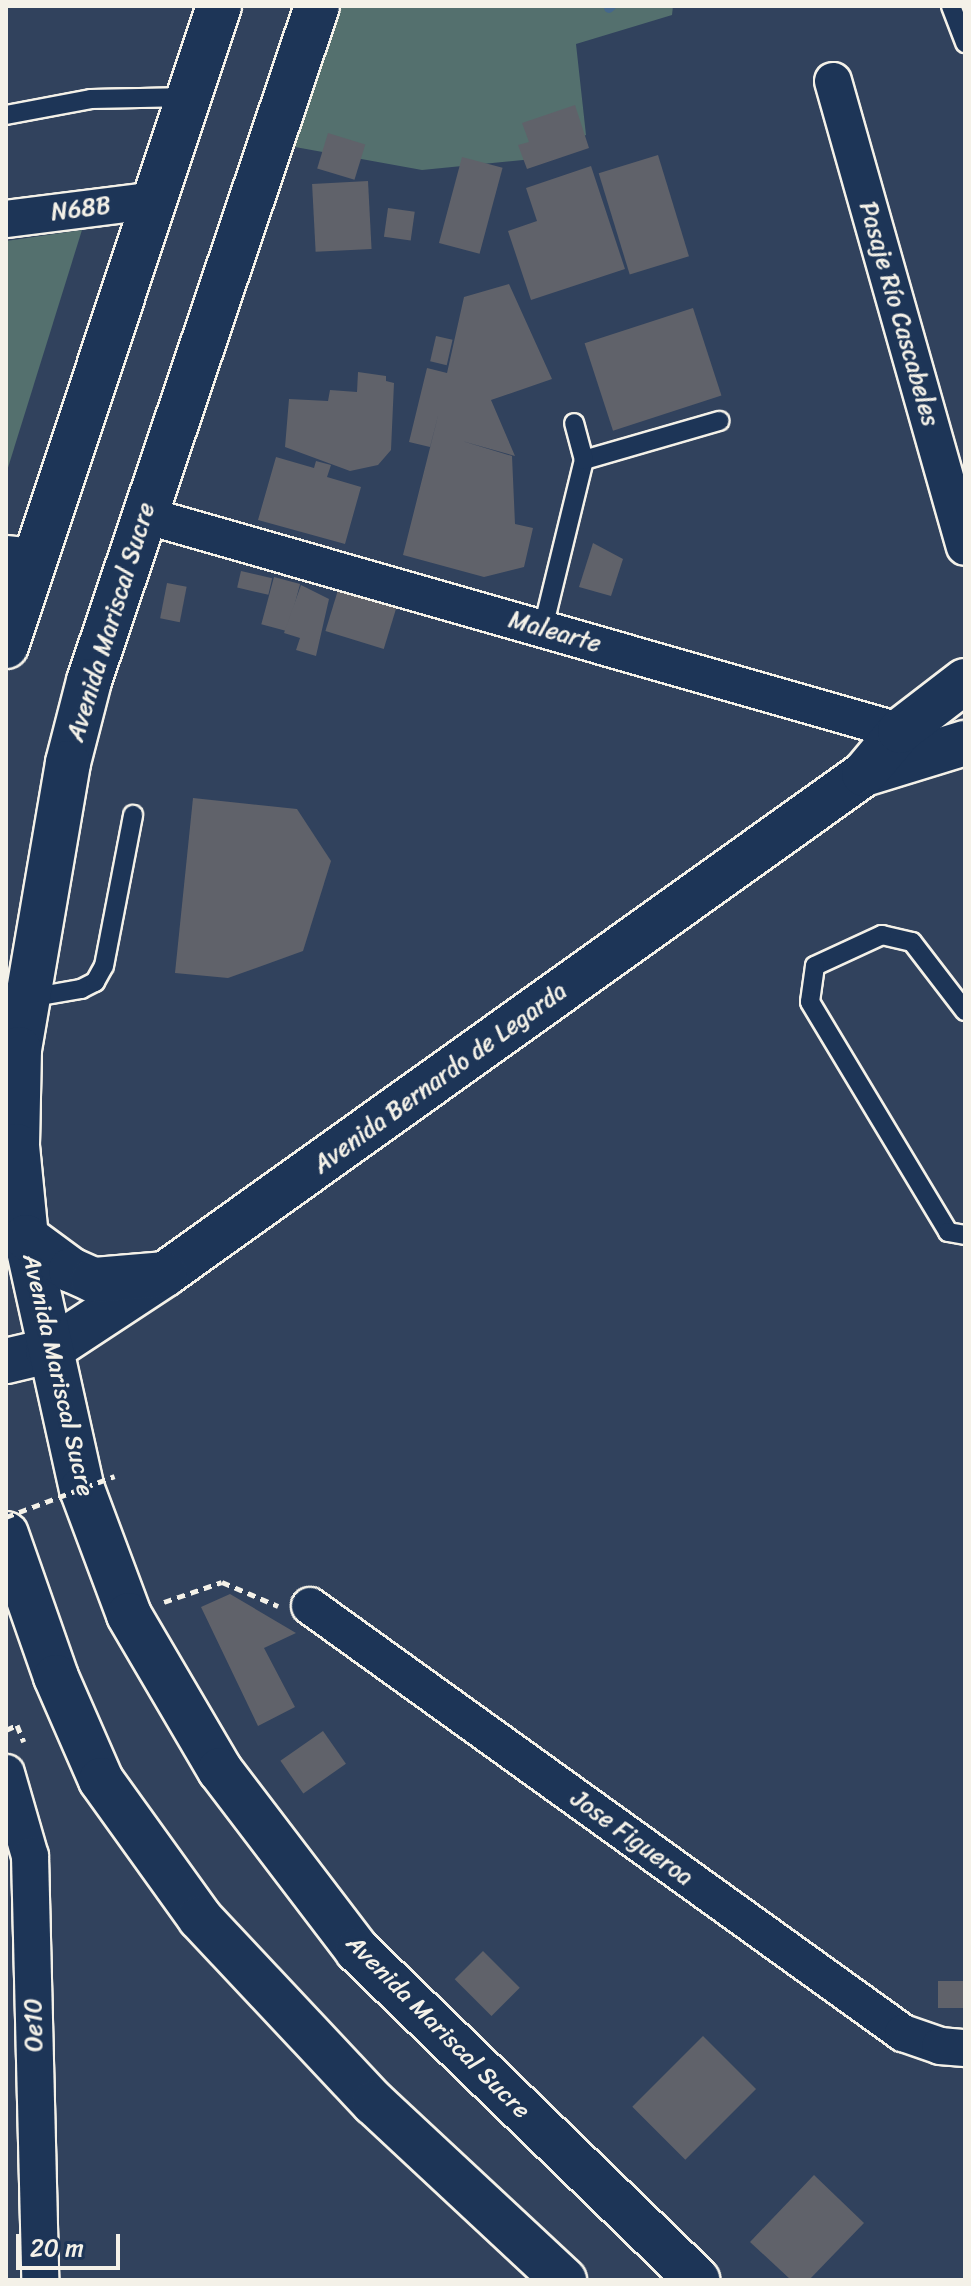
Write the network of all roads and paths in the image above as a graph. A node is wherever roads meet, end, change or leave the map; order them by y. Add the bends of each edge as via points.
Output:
1 (219, 6) edge
2 (317, 6) edge
3 (951, 6) edge
4 (965, 43) edge
5 (833, 81) dead end
6 (189, 97) junction
7 (6, 115) edge
8 (156, 200) junction
9 (6, 219) edge
10 (719, 421) dead end
11 (574, 423) dead end
12 (584, 460) junction
13 (144, 515) junction
14 (965, 547) edge
15 (19, 556) edge
16 (543, 628) junction
17 (6, 646) edge
18 (965, 681) edge
19 (900, 731) junction
20 (962, 748) edge
21 (864, 774) junction
22 (133, 815) dead end
23 (26, 999) junction
24 (965, 1011) edge
25 (965, 1235) edge
26 (26, 1237) junction
27 (165, 1274) junction
28 (48, 1351) junction
29 (6, 1361) edge
30 (115, 1476) dead end
31 (6, 1517) edge
32 (6, 1534) edge
33 (310, 1606) joint
34 (129, 1615) junction
35 (6, 1730) edge
36 (16, 1761) edge
37 (965, 2048) edge
38 (40, 2280) edge
39 (564, 2280) edge
40 (697, 2280) edge

1 - 6 main road
2 - 13 main road, Avenida Mariscal Sucre via 280,129
3 - 4 lane
5 - 14 street, Pasaje Río Cascabeles
6 - 7 lane via 91,99
6 - 8 main road
8 - 9 street, N68B
8 - 15 main road
10 - 12 lane
11 - 12 lane
12 - 16 lane
13 - 16 street, Malearte
13 - 23 main road, Avenida Mariscal Sucre via 75,736
15 - 17 main road
16 - 19 street, Malearte
18 - 19 main road, Avenida Bernardo de Legarda
19 - 20 street, Malearte
19 - 21 main road, Avenida Bernardo de Legarda
20 - 21 main road, Avenida Bernardo de Legarda
21 - 27 main road, Avenida Bernardo de Legarda
22 - 23 lane via 110,943 95,982
23 - 26 main road, Avenida Mariscal Sucre via 17,1146
24 - 25 lane via 912,942 882,935 815,966 810,1002 948,1232
26 - 27 main road via 93,1280
26 - 28 main road, Avenida Mariscal Sucre
27 - 28 main road, Avenida Bernardo de Legarda
28 - 29 main road, Avenida Bernardo de Legarda
28 - 34 main road, Avenida Mariscal Sucre via 82,1489
30 - 31 path, bridge
32 - 39 main road via 56,1677 101,1780 200,1918 374,2103
33 - 34 path via 285,1609 222,1582
33 - 37 street, Jose Figueroa via 903,2033
34 - 40 main road, Avenida Mariscal Sucre via 220,1770 357,1950
35 - 36 path via 17,1725
36 - 38 street, Oe10 via 30,1856

